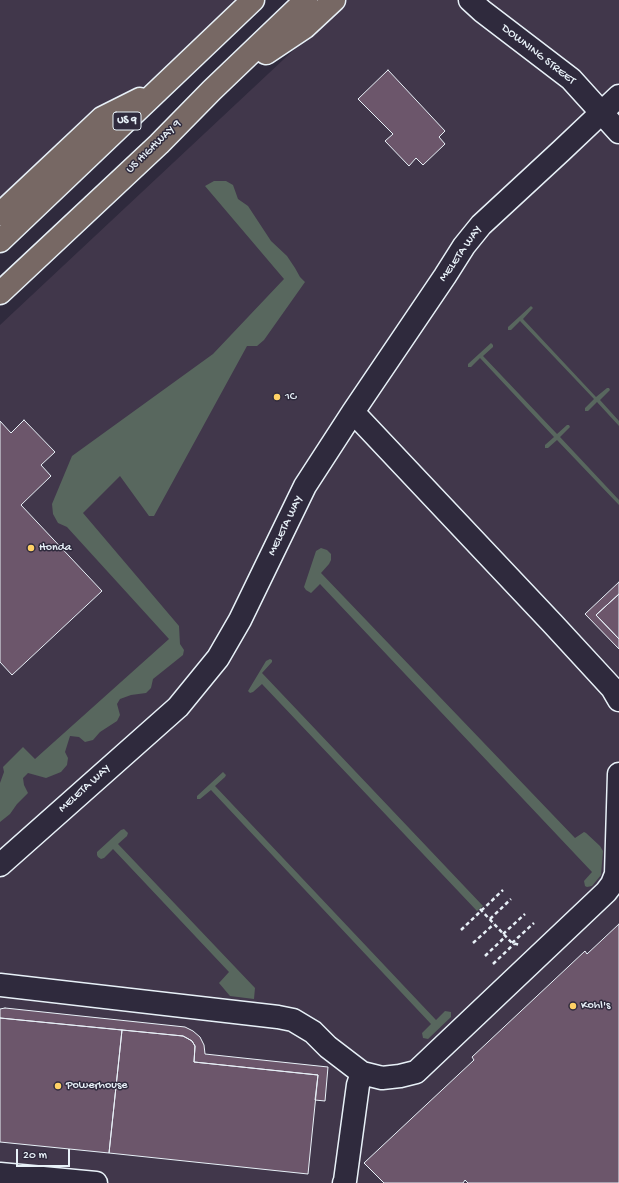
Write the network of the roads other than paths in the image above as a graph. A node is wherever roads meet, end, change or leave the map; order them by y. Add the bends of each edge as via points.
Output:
1 (253, 0) edge
2 (306, 0) edge
3 (334, 0) edge
4 (470, 0) edge
5 (161, 88) junction
6 (212, 90) junction
7 (619, 96) edge
8 (601, 113) junction
9 (619, 132) edge
10 (0, 214) edge
11 (0, 241) edge
12 (0, 293) edge
13 (353, 412) junction
14 (619, 700) edge
15 (619, 774) edge
16 (0, 865) edge
17 (0, 985) edge
18 (362, 1073) junction
19 (0, 1174) edge
20 (346, 1182) edge
21 (96, 1183) edge

1 - 5 highway, US 9
2 - 6 highway, US HIGHWAY 9
3 - 6 highway via 305,27
4 - 8 street, DOWNING STREET via 571,79
5 - 10 highway via 102,118
5 - 11 highway, US 9
6 - 12 highway, US HIGHWAY 9 via 159,144
7 - 8 street
8 - 9 street, DOWNING STREET
8 - 13 street, MELETA WAY via 481,225 464,246
13 - 14 street via 553,624 612,688
13 - 16 street, MELETA WAY via 305,486 240,620 218,658 178,707
15 - 18 street via 616,874 606,892 416,1072 382,1078
17 - 18 street via 293,1020 313,1032
18 - 20 street via 358,1085
19 - 21 street

